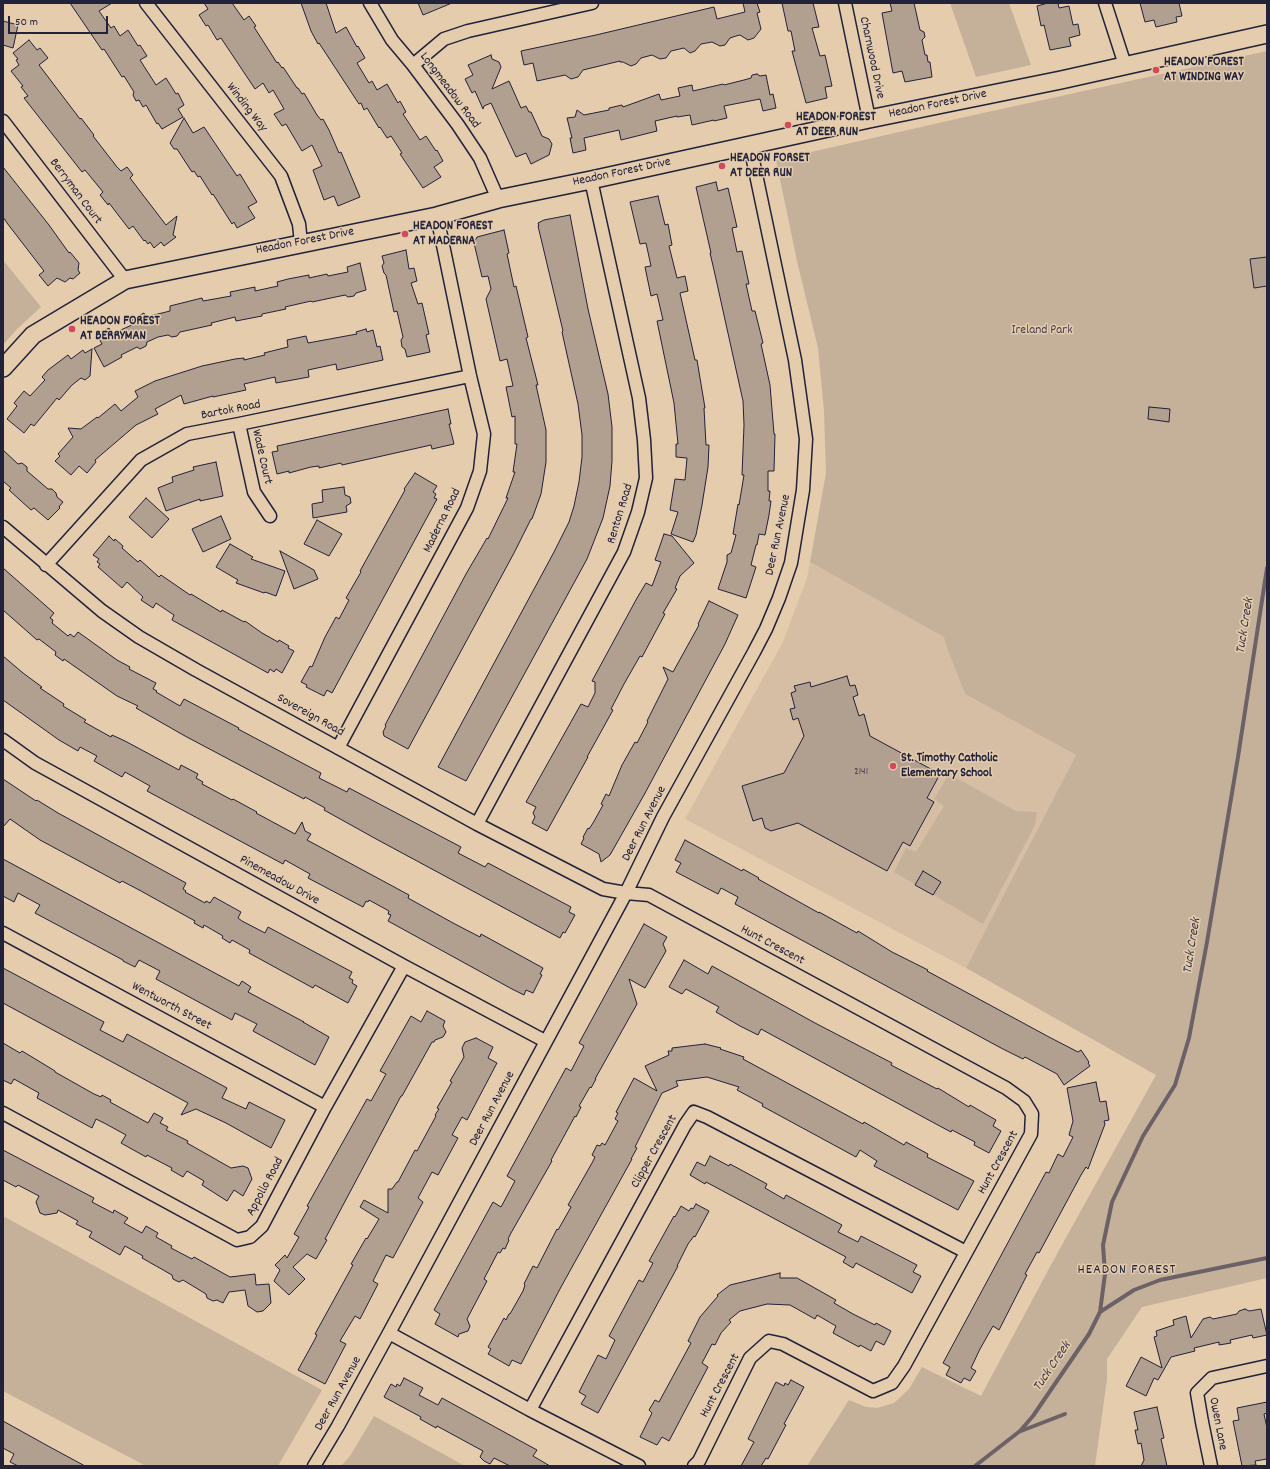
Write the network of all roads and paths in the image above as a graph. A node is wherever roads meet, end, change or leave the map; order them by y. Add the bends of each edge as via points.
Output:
1 (146, 3) edge
2 (370, 3) edge
3 (592, 3) edge
4 (845, 3) edge
5 (1105, 3) edge
6 (1267, 34) edge
7 (413, 65) junction
8 (1125, 65) junction
9 (869, 119) junction
10 (3, 120) edge
11 (750, 146) junction
12 (591, 180) junction
13 (498, 199) junction
14 (437, 216) junction
15 (301, 243) junction
16 (125, 280) junction
17 (3, 368) edge
18 (470, 376) junction
19 (239, 424) junction
20 (270, 516) dead end
21 (3, 527) edge
22 (46, 564) junction
23 (3, 740) edge
24 (338, 748) junction
25 (477, 824) junction
26 (626, 893) junction
27 (3, 933) edge
28 (404, 966) junction
29 (545, 1041) junction
30 (325, 1107) junction
31 (3, 1113) edge
32 (966, 1252) junction
33 (389, 1333) junction
34 (1267, 1366) edge
35 (530, 1410) junction
36 (314, 1466) edge
37 (639, 1466) edge
38 (694, 1466) edge
39 (1211, 1466) edge

1 - 15 street, Winding Way via 281,176 299,224
2 - 7 street, Longmeadow Road via 392,40
3 - 7 street via 468,30 444,40
4 - 9 street, Charnwood Drive
5 - 8 street
6 - 8 street, Headon Forest Drive
7 - 13 street, Longmeadow Road via 480,158
8 - 9 street, Headon Forest Drive
9 - 11 street, Headon Forest Drive
10 - 16 street, Berryman Court
11 - 12 street, Headon Forest Drive
11 - 26 street, Deer Run Avenue via 795,360 806,439 803,490 795,543 791,563 766,629 663,817
12 - 13 street, Headon Forest Drive
12 - 25 street, Renton Road via 639,398 646,478 638,512 624,552
13 - 14 street, Headon Forest Drive
14 - 15 street, Headon Forest Drive
14 - 18 street, Maderna Road
15 - 16 street, Headon Forest Drive
16 - 17 street, Headon Forest Drive via 33,335
18 - 19 street, Bartok Road
18 - 24 street, Maderna Road via 484,434 480,471 467,508
19 - 20 street, Wade Court via 254,492
19 - 22 street, Bartok Road via 186,434 141,460
21 - 22 street, Sovereign Road
22 - 24 street, Sovereign Road via 102,611 139,637
23 - 28 street, Pinemeadow Drive via 35,763
24 - 25 street, Sovereign Road
25 - 26 street, Sovereign Road via 603,889
26 - 29 street, Deer Run Avenue
26 - 32 street, Hunt Crescent via 648,895 1006,1088 1024,1101 1032,1114 1031,1134
27 - 30 street, Wentworth Street
28 - 29 street, Pinemeadow Drive
28 - 30 street, Appollo Road
29 - 33 street, Deer Run Avenue
30 - 31 street, Appollo Road via 262,1226 250,1237 237,1240
32 - 35 street, Clipper Crescent via 694,1112
32 - 38 street, Hunt Crescent via 904,1366 892,1383 872,1391 783,1344 769,1341 750,1358 699,1461
33 - 35 street
33 - 36 street, Deer Run Avenue
34 - 39 street, Owen Lane via 1212,1378 1197,1393
35 - 37 street

